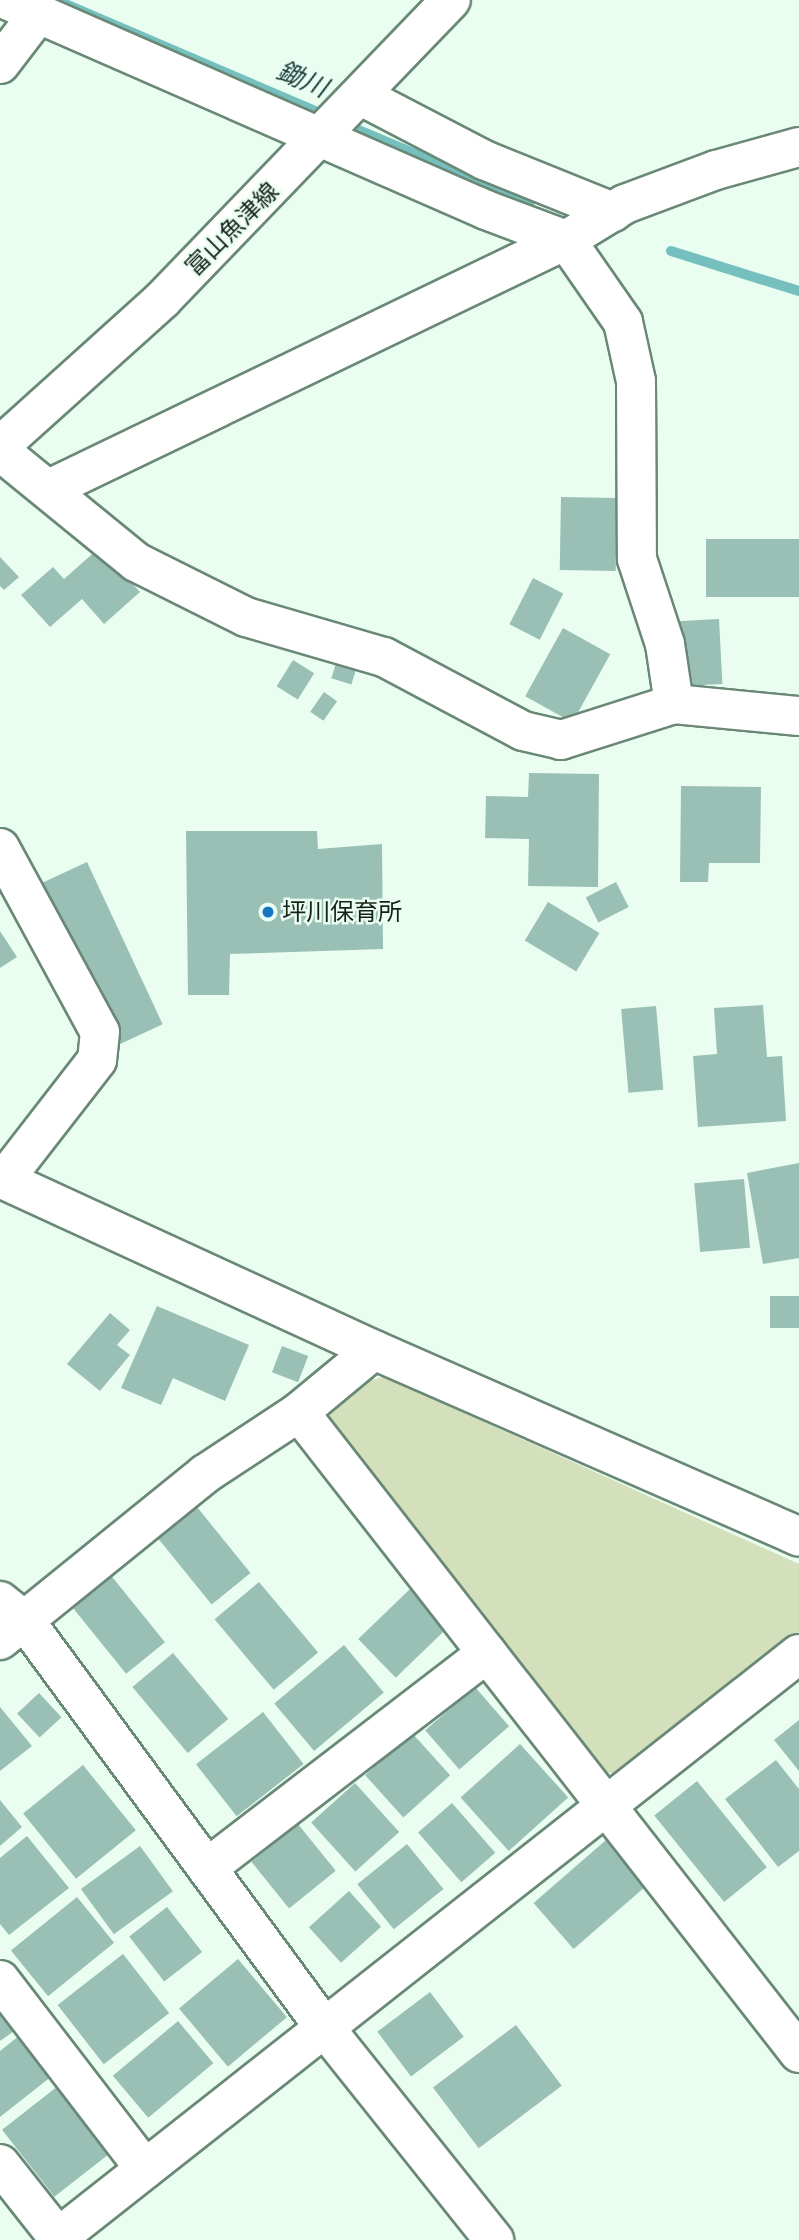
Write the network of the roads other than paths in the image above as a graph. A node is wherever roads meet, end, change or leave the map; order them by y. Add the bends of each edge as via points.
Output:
1 (451, 0) edge
2 (23, 7) edge
3 (0, 64) edge
4 (358, 99) junction
5 (326, 133) junction
6 (799, 147) edge
7 (612, 212) junction
8 (566, 240) junction
9 (0, 449) edge
10 (49, 489) junction
11 (674, 704) junction
12 (799, 716) edge
13 (0, 848) edge
14 (2, 1179) edge
15 (374, 1350) junction
16 (299, 1412) junction
17 (799, 1537) edge
18 (8, 1621) edge
19 (487, 1653) junction
20 (799, 1654) edge
21 (606, 1807) junction
22 (207, 1868) junction
23 (0, 1980) edge
24 (324, 2027) junction
25 (793, 2033) edge
26 (0, 2164) edge
27 (145, 2169) junction
28 (58, 2239) edge
29 (494, 2240) edge

1 - 4 street, 富山魚津線
2 - 3 street
2 - 5 street
4 - 5 street, 富山魚津線
4 - 7 street via 484,159
5 - 8 street via 486,210
5 - 9 street, 富山魚津線 via 163,299
6 - 7 street via 716,170
7 - 8 street
8 - 10 street
8 - 11 street via 623,322 636,381 637,559 665,645
9 - 10 street
10 - 11 street via 136,562 246,618 384,657 523,731 561,740
11 - 12 street
13 - 14 street via 100,1032 97,1060
14 - 15 street
15 - 16 street
15 - 17 street
16 - 18 street via 205,1474
16 - 19 street
18 - 22 street
19 - 21 street
19 - 22 street
20 - 21 street
21 - 24 street
21 - 25 street
22 - 24 street
23 - 27 street
24 - 27 street
24 - 29 street
26 - 28 street
27 - 28 street

